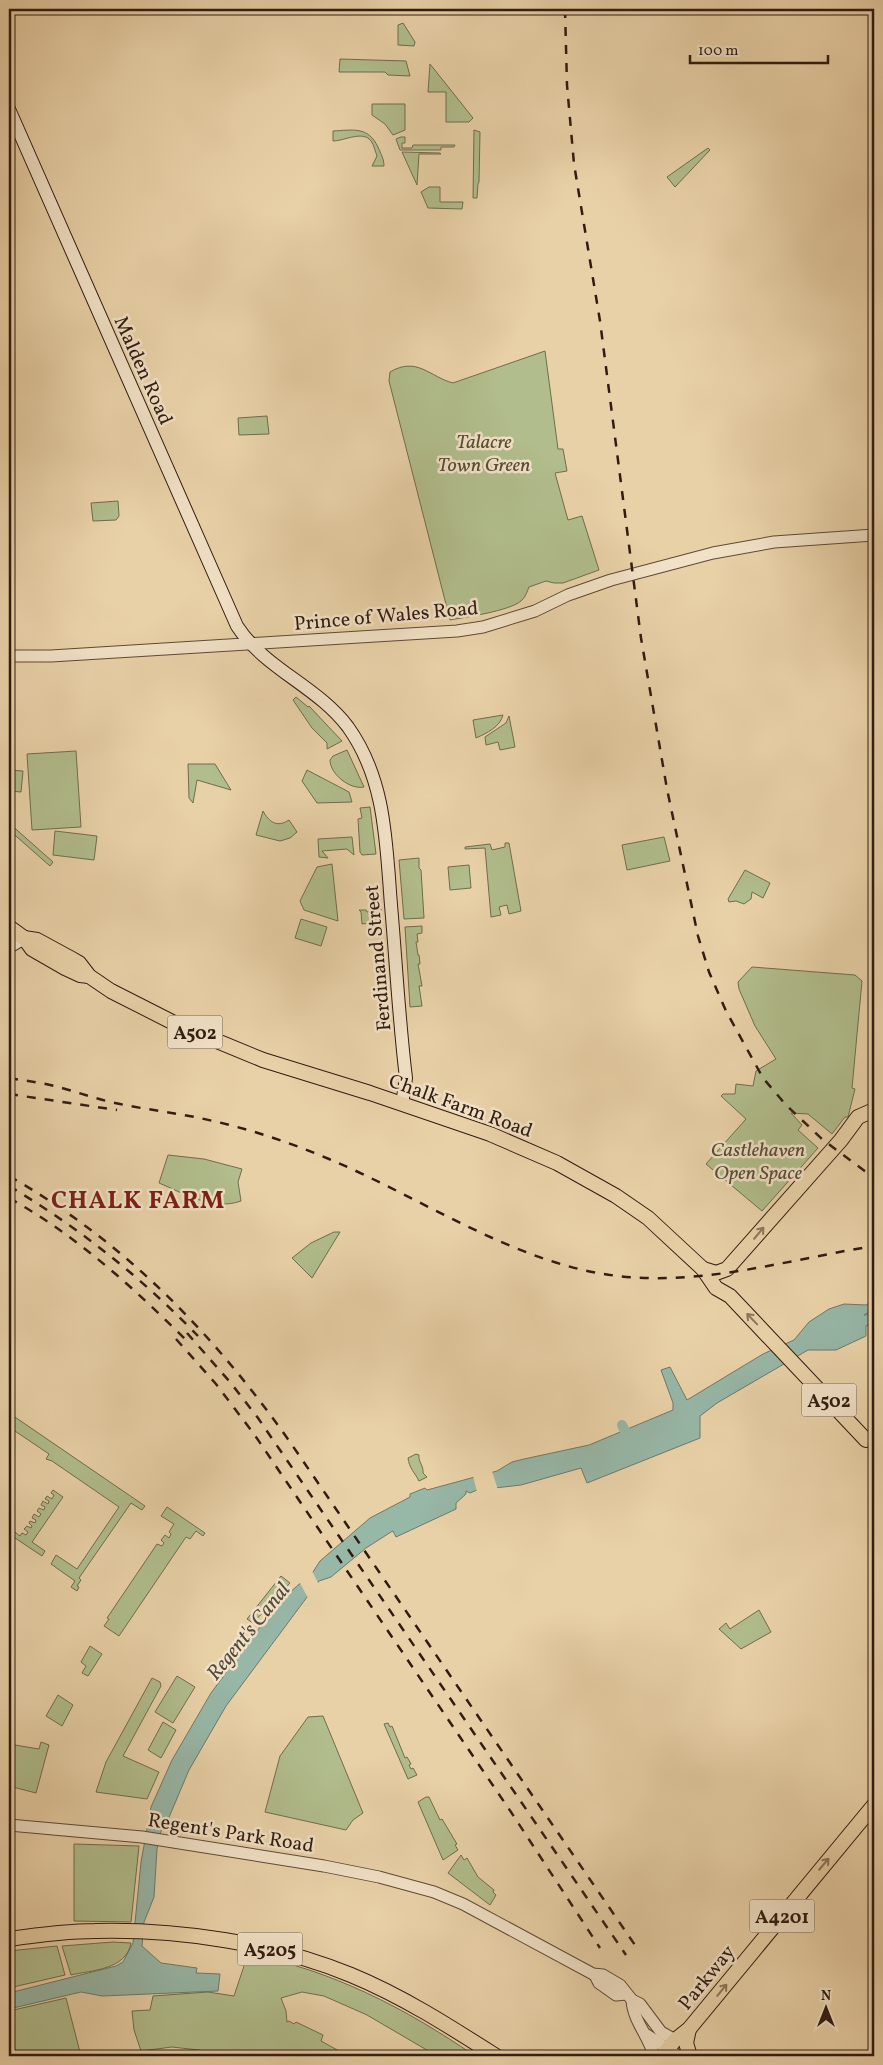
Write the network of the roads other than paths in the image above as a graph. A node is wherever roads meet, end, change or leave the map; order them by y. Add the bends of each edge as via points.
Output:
1 (9, 109) edge
2 (874, 535) edge
3 (250, 644) junction
4 (9, 656) edge
5 (382, 808) joint
6 (9, 928) edge
7 (24, 938) junction
8 (9, 947) edge
9 (402, 1104) junction
10 (872, 1111) edge
11 (703, 1269) junction
12 (727, 1269) junction
13 (730, 1296) junction
14 (870, 1438) edge
15 (874, 1804) edge
16 (9, 1825) edge
17 (9, 1939) edge
18 (629, 1997) junction
19 (690, 2029) junction
20 (646, 2034) junction
21 (670, 2050) edge
22 (496, 2056) edge
23 (654, 2056) edge
24 (690, 2056) edge

1 - 3 main road, Malden Road via 237,626
2 - 3 street, Prince of Wales Road via 777,542 661,565 474,629
3 - 4 street, Prince of Wales Road
3 - 5 main road, Malden Road via 317,695 348,728 365,757
5 - 9 main road, Ferdinand Street via 406,1085
6 - 7 main road, A502
7 - 8 main road
7 - 9 main road, Chalk Farm Road / A502 via 32,949 65,962 80,975 89,976 148,1011 263,1060
9 - 11 main road, Chalk Farm Road / A502 via 503,1139 562,1166 648,1218
12 -> 10 main road via 858,1117
11 - 12 main road via 716,1273
11 - 13 main road, Chalk Farm Road / A502 via 716,1288
12 - 13 main road via 724,1282
14 -> 13 main road, Chalk Farm Road / A502
19 -> 15 main road, Parkway / A4201
16 - 18 street, Regent's Park Road via 142,1837 355,1871 443,1896 476,1910 595,1975 603,1975 617,1983
17 - 22 main road, A5205 via 78,1932 138,1932 197,1937 276,1951 372,1984 415,2006
18 - 20 street via 634,2014
18 - 21 street, Regent's Park Road via 640,2004
19 - 21 main road, Parkway / A4201
19 - 24 main road via 686,2043
20 - 21 street
20 - 23 street

